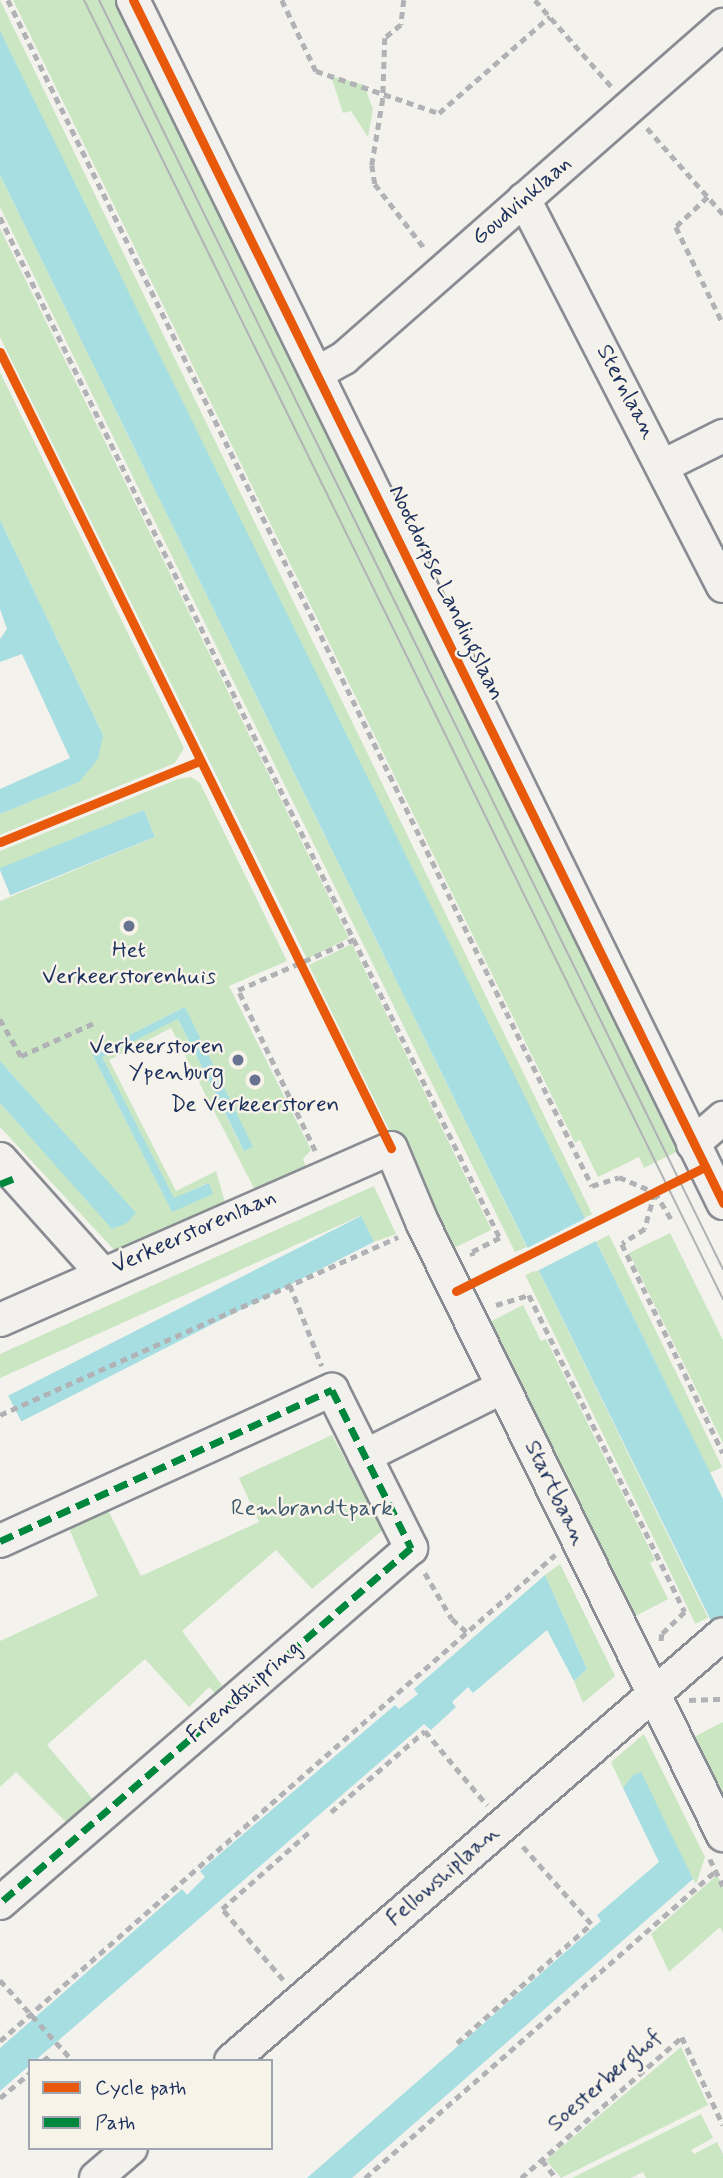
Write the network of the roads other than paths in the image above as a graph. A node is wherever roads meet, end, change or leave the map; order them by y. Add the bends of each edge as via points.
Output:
1 (133, 0) edge
2 (723, 25) edge
3 (524, 199) junction
4 (317, 373) junction
5 (723, 436) edge
6 (665, 465) junction
7 (723, 586) edge
8 (723, 1118) edge
9 (391, 1148) joint
10 (699, 1155) junction
11 (5, 1173) edge
12 (723, 1203) edge
13 (102, 1273) junction
14 (0, 1320) edge
15 (503, 1387) junction
16 (365, 1456) junction
17 (0, 1541) edge
18 (723, 1633) edge
19 (655, 1692) junction
20 (723, 1835) edge
21 (0, 1903) edge
22 (233, 2059) edge
23 (129, 2150) edge
24 (96, 2178) edge

1 - 4 street, Nootdorpse Landingslaan
2 - 3 street, Goudvinklaan
3 - 4 street, Goudvinklaan via 344,358
3 - 6 street, Sternlaan
4 - 10 street, Nootdorpse Landingslaan
5 - 6 street
6 - 7 street, Sternlaan
8 - 10 street
9 - 13 street, Verkeerstorenlaan
9 - 15 street, Startbaan
10 - 12 street, Nootdorpse Landingslaan
11 - 13 street
13 - 14 street, Verkeerstorenlaan
15 - 16 street
15 - 19 street, Startbaan
16 - 17 street via 332,1390
16 - 21 street, Friendshipring via 411,1548
18 - 19 street
19 - 20 street, Startbaan
19 - 22 street, Fellowshiplaan
23 - 24 street

